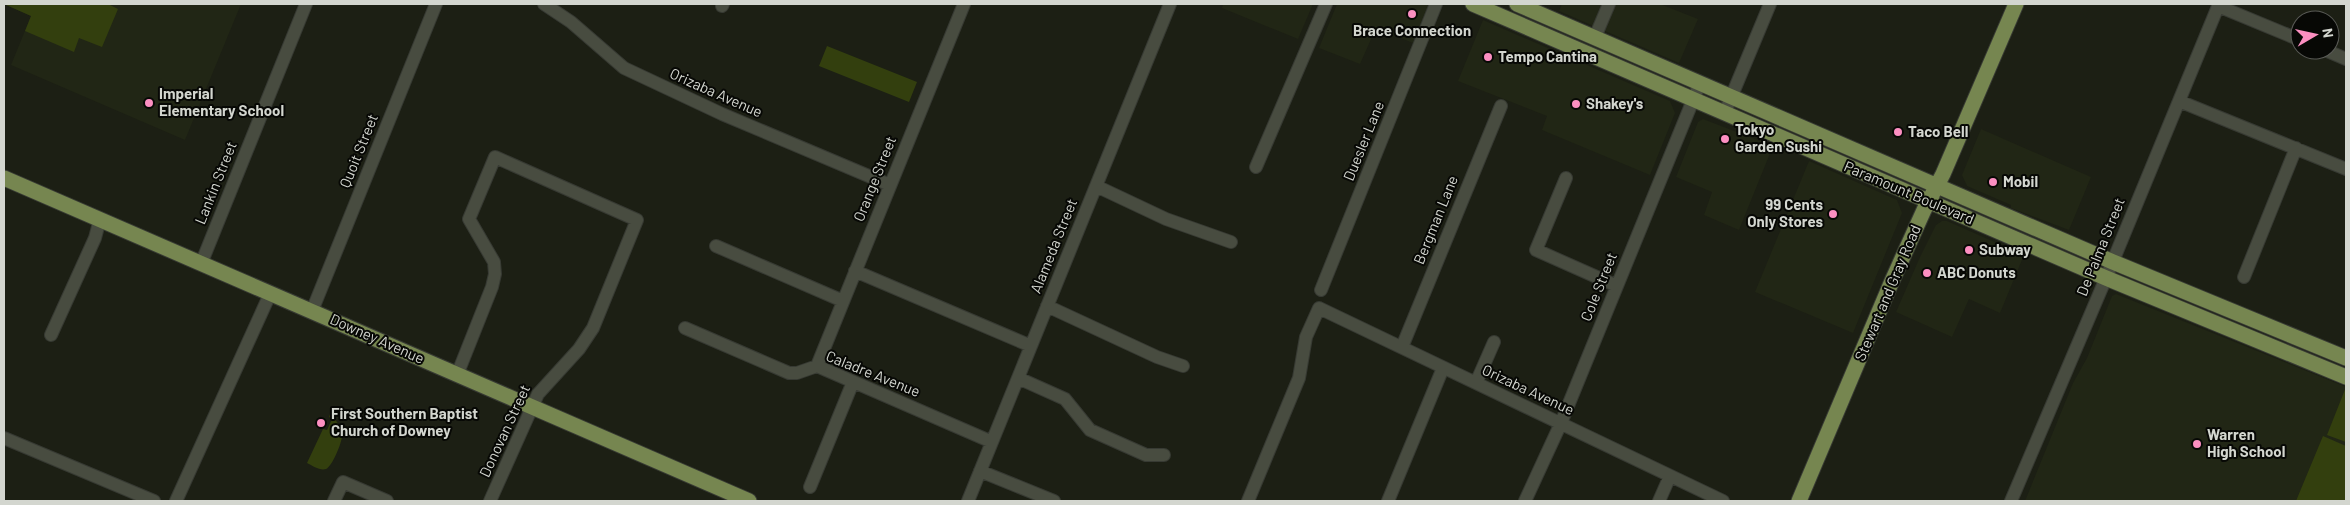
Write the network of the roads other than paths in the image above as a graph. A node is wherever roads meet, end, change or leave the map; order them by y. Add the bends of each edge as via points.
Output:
1 (306, 4) edge
2 (436, 4) edge
3 (544, 4) edge
4 (964, 4) edge
5 (1170, 4) edge
6 (1326, 4) edge
7 (1436, 4) edge
8 (1473, 4) edge
9 (1517, 4) edge
10 (1608, 4) edge
11 (1770, 4) edge
12 (2016, 4) edge
13 (2218, 5) edge
14 (2290, 36) edge
15 (1595, 37) junction
16 (1700, 83) junction
17 (1732, 97) junction
18 (1694, 99) junction
19 (2179, 101) junction
20 (1501, 106) dead end
21 (1725, 112) junction
22 (2296, 148) junction
23 (1256, 167) dead end
24 (2346, 169) edge
25 (4, 178) edge
26 (1566, 178) dead end
27 (890, 185) junction
28 (1096, 186) junction
29 (1937, 186) junction
30 (1929, 202) junction
31 (100, 220) junction
32 (1231, 242) dead end
33 (716, 246) dead end
34 (2113, 262) junction
35 (201, 264) junction
36 (855, 271) junction
37 (2244, 277) dead end
38 (2106, 278) junction
39 (1617, 286) junction
40 (1321, 290) dead end
41 (270, 294) junction
42 (843, 301) junction
43 (1047, 306) junction
44 (312, 310) junction
45 (2218, 324) junction
46 (685, 328) dead end
47 (51, 335) dead end
48 (1494, 342) dead end
49 (1031, 346) junction
50 (1402, 347) junction
51 (2330, 351) junction
52 (2346, 358) edge
53 (817, 366) junction
54 (1183, 366) dead end
55 (1444, 368) junction
56 (457, 374) junction
57 (2346, 377) edge
58 (1018, 378) junction
59 (853, 382) junction
60 (1476, 384) junction
61 (532, 408) junction
62 (1561, 423) junction
63 (4, 438) edge
64 (992, 442) junction
65 (1164, 455) dead end
66 (980, 470) junction
67 (1670, 476) junction
68 (810, 487) dead end
69 (154, 501) edge
70 (176, 501) edge
71 (334, 501) edge
72 (387, 501) edge
73 (490, 501) edge
74 (749, 501) edge
75 (968, 501) edge
76 (1054, 501) edge
77 (1248, 501) edge
78 (1388, 501) edge
79 (1525, 501) edge
80 (1659, 501) edge
81 (1723, 501) edge
82 (1799, 501) edge
83 (2011, 501) edge

1 - 35 street, Lankin Street
2 - 44 street, Quoit Street
3 - 27 street, Orizaba Avenue via 624,68 722,114
4 - 27 street, Orange Street
5 - 28 street, Alameda Street
6 - 23 street
7 - 40 street, Duesler Lane
8 - 18 main road, Paramount Boulevard
9 - 15 main road, Paramount Boulevard
10 - 15 street
11 - 17 street
12 - 29 main road, Stewart and Gray Road
13 - 14 street
13 - 19 street, De Palma Street
15 - 16 main road, Paramount Boulevard
16 - 17 main road, Paramount Boulevard
16 - 18 street, Cole Street
17 - 21 street
17 - 29 main road, Paramount Boulevard
18 - 21 main road, Paramount Boulevard
18 - 39 street, Cole Street
19 - 22 street
19 - 34 street, De Palma Street
20 - 50 street, Bergman Lane
21 - 30 main road, Paramount Boulevard
22 - 24 street
22 - 37 street
25 - 31 main road, Downey Avenue
26 - 39 street via 1536,250
27 - 36 street, Orange Street
28 - 32 street via 1166,219
28 - 43 street, Alameda Street
29 - 30 main road, Stewart and Gray Road
29 - 34 main road, Paramount Boulevard
30 - 38 main road, Paramount Boulevard
30 - 82 main road, Stewart and Gray Road
31 - 35 main road, Downey Avenue
31 - 47 street
33 - 42 street
34 - 38 street, De Palma Street
34 - 51 main road, Paramount Boulevard
35 - 41 main road, Downey Avenue
36 - 42 street, Orange Street
36 - 49 street
38 - 45 main road, Paramount Boulevard
38 - 83 street, De Palma Street
39 - 62 street, Cole Street
41 - 44 main road, Downey Avenue
41 - 70 street
42 - 53 street, Orange Street
43 - 49 street, Alameda Street
43 - 54 street
44 - 56 main road, Downey Avenue
45 - 51 main road via 2221,320 2230,319 2317,354 2324,355
45 - 57 main road, Paramount Boulevard
46 - 53 street, Caladre Avenue via 789,374
48 - 60 street
49 - 58 street, Alameda Street
50 - 55 street, Orizaba Avenue
50 - 77 street, Orizaba Avenue via 1319,308 1306,336 1299,378
51 - 52 main road, Paramount Boulevard
53 - 59 street, Caladre Avenue
55 - 60 street, Orizaba Avenue
55 - 78 street
56 - 61 main road, Downey Avenue
56 - 61 street, Donovan Street via 494,281 494,262 469,219 495,157 637,220 590,333 538,394
58 - 64 street, Alameda Street
58 - 65 street via 1065,399 1090,430 1146,455
59 - 64 street, Caladre Avenue
59 - 68 street
60 - 62 street, Orizaba Avenue
61 - 73 street, Donovan Street
61 - 74 main road, Downey Avenue
62 - 67 street, Orizaba Avenue
62 - 79 street, Cole Street
63 - 69 street
64 - 66 street, Alameda Street
66 - 75 street, Alameda Street
66 - 76 street
67 - 80 street
67 - 81 street, Orizaba Avenue
71 - 72 street via 343,482

